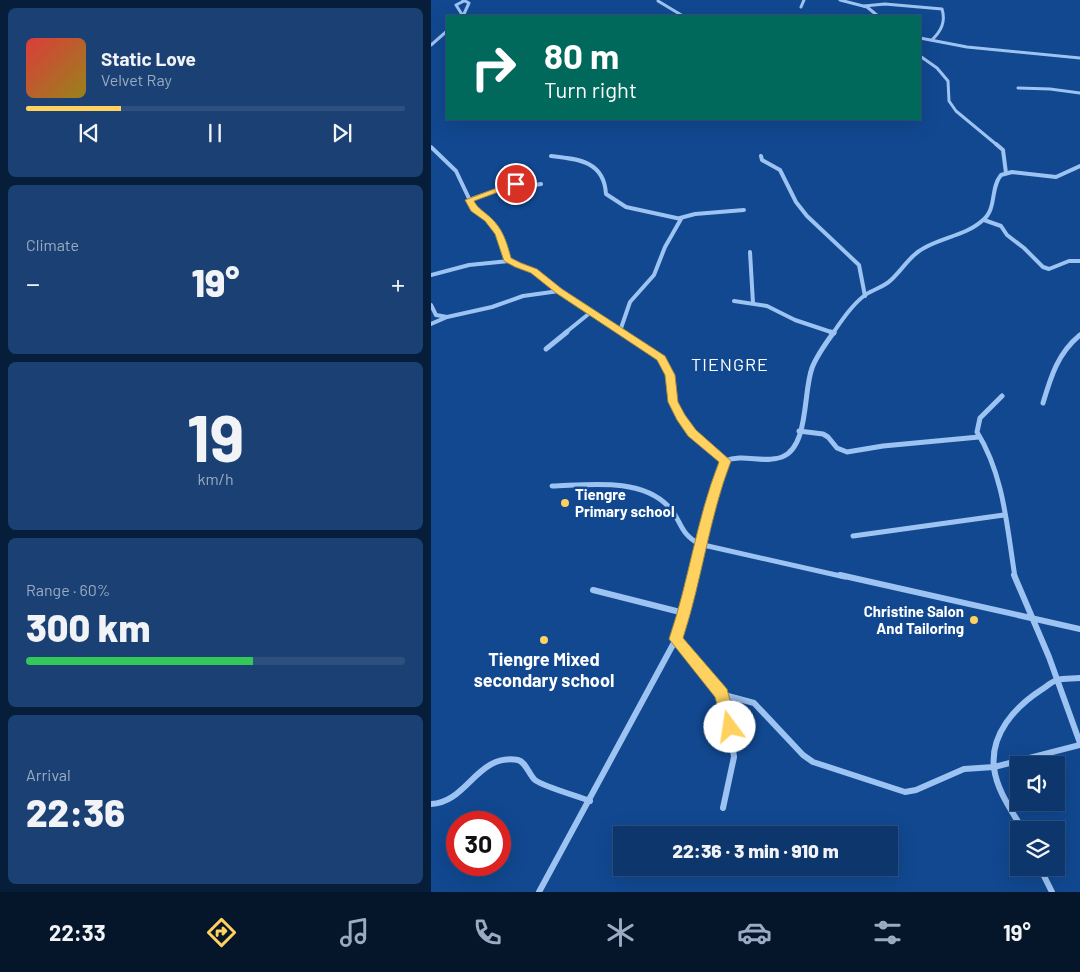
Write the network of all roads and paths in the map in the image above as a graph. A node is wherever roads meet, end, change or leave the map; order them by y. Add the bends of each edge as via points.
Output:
1 (805, 0) edge
2 (840, 0) edge
3 (464, 1) edge
4 (658, 1) edge
5 (864, 6) junction
6 (801, 7) dead end
7 (462, 15) edge
8 (464, 15) edge
9 (681, 15) edge
10 (877, 15) edge
11 (446, 32) edge
12 (921, 38) edge
13 (932, 40) junction
14 (431, 45) edge
15 (921, 57) edge
16 (1080, 58) edge
17 (1017, 88) dead end
18 (1080, 94) edge
19 (431, 147) edge
20 (551, 156) dead end
21 (761, 156) dead end
22 (1080, 166) edge
23 (1006, 173) junction
24 (541, 184) dead end
25 (469, 200) junction
26 (744, 210) dead end
27 (680, 218) junction
28 (984, 220) junction
29 (750, 252) dead end
30 (509, 261) junction
31 (1080, 261) edge
32 (431, 275) edge
33 (559, 291) junction
34 (865, 296) junction
35 (734, 301) dead end
36 (753, 303) junction
37 (431, 305) edge
38 (591, 312) junction
39 (447, 317) junction
40 (431, 324) edge
41 (620, 331) junction
42 (835, 333) junction
43 (1080, 335) edge
44 (546, 349) dead end
45 (1002, 396) dead end
46 (1043, 404) dead end
47 (799, 431) junction
48 (979, 437) junction
49 (725, 461) junction
50 (552, 486) dead end
51 (1004, 515) junction
52 (853, 536) dead end
53 (699, 544) junction
54 (593, 590) dead end
55 (685, 613) junction
56 (1031, 618) junction
57 (1080, 629) edge
58 (676, 639) junction
59 (1080, 678) edge
60 (1057, 680) junction
61 (721, 694) junction
62 (1080, 744) edge
63 (993, 767) junction
64 (590, 801) junction
65 (431, 804) edge
66 (723, 808) dead end
67 (1018, 821) edge
68 (1045, 876) edge
69 (539, 892) edge
70 (1052, 892) edge

1 - 6 street
2 - 5 street
3 - 7 street via 456,4
3 - 8 street via 469,5
4 - 9 street
5 - 10 street
5 - 13 street via 885,4 942,10 942,29
11 - 14 street
12 - 13 street
13 - 16 street via 967,48
15 - 23 street via 948,81 949,101 956,111 1003,150
17 - 18 street
19 - 25 street via 456,171
20 - 27 street via 587,162 605,179 606,194 623,205
21 - 34 street via 762,160 780,170 807,216 859,265
22 - 23 street via 1056,177
23 - 28 street via 995,181 990,212
24 - 25 street via 523,187 514,184
25 - 30 street via 500,234
26 - 27 street via 720,214 695,213
27 - 41 street via 681,222 665,247 654,275 630,302
28 - 31 street via 1001,226 1043,268
28 - 34 street via 921,249 892,279
29 - 36 street
30 - 32 street via 469,265
30 - 33 street via 534,271
33 - 38 street
33 - 39 street via 530,294
34 - 42 street via 853,306
35 - 36 street
36 - 42 street
37 - 39 street via 436,315
38 - 41 street
38 - 44 street
39 - 40 street
41 - 49 street via 661,358 670,375 673,402 681,417 692,433
42 - 47 street via 812,366
43 - 46 street via 1065,347 1055,364
45 - 48 street via 980,418
47 - 48 street via 825,434 836,448 856,452
47 - 49 street via 793,449 782,458 732,458
48 - 51 street via 997,478
49 - 53 street
50 - 53 street via 614,486 650,494 668,506 683,533
51 - 52 street
51 - 56 street via 1015,579
53 - 55 street
53 - 56 street
54 - 55 street
55 - 58 street
56 - 57 street
56 - 60 street
58 - 61 street
58 - 64 street
59 - 60 street
60 - 62 street
60 - 63 street via 1029,698 1012,715 1000,732
61 - 63 street via 753,703 813,762 905,792 964,769
61 - 66 street via 734,757
62 - 63 street
63 - 67 street via 997,783
64 - 65 street via 535,780 518,760 488,765 447,801
64 - 69 street
68 - 70 street

